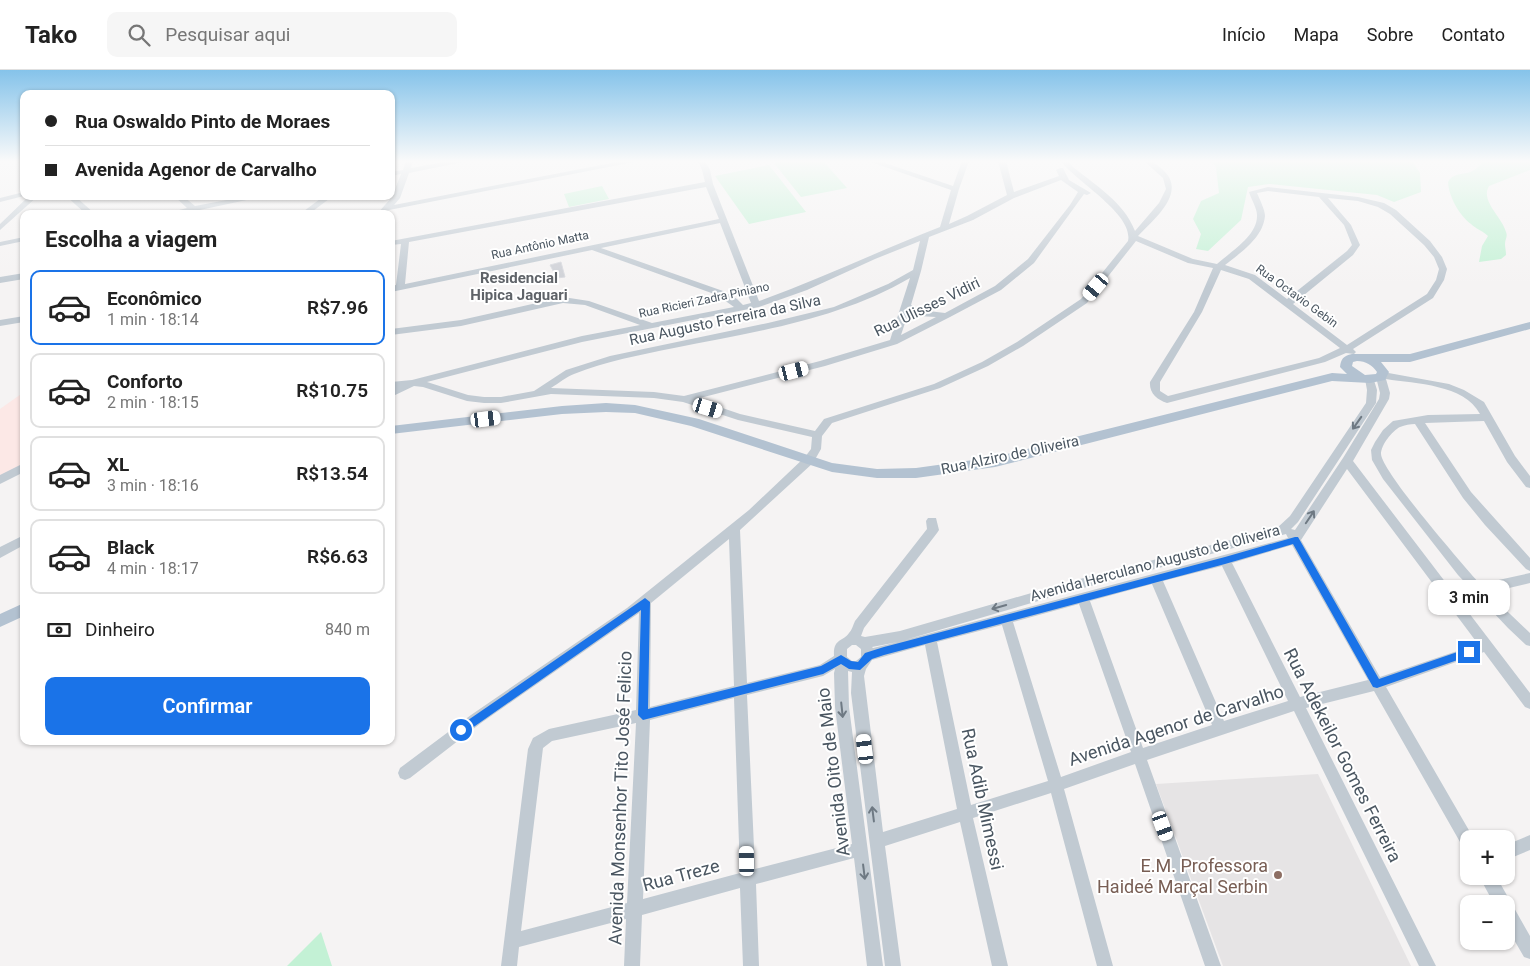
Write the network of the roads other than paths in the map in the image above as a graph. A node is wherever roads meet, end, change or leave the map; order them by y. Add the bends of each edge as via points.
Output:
1 (27, 203) edge
2 (186, 203) edge
3 (225, 203) edge
4 (392, 203) edge
5 (415, 203) edge
6 (608, 203) edge
7 (717, 203) edge
8 (951, 203) edge
9 (998, 203) edge
10 (1075, 203) edge
11 (1110, 203) edge
12 (1162, 203) edge
13 (1256, 203) edge
14 (1328, 203) edge
15 (1371, 203) edge
16 (388, 208) joint
17 (193, 209) junction
18 (188, 210) edge
19 (724, 220) junction
20 (944, 227) junction
21 (0, 228) edge
22 (925, 236) junction
23 (1133, 237) junction
24 (20, 241) edge
25 (404, 241) junction
26 (395, 242) edge
27 (0, 244) edge
28 (593, 247) junction
29 (1219, 266) junction
30 (916, 271) junction
31 (20, 277) edge
32 (0, 280) edge
33 (396, 288) edge
34 (1287, 304) junction
35 (756, 305) junction
36 (905, 305) junction
37 (741, 308) junction
38 (947, 315) junction
39 (20, 320) edge
40 (0, 323) edge
41 (650, 325) junction
42 (1530, 325) edge
43 (395, 331) edge
44 (894, 342) junction
45 (1355, 354) junction
46 (1410, 358) junction
47 (1345, 363) junction
48 (1375, 376) junction
49 (1332, 377) junction
50 (413, 383) junction
51 (395, 385) edge
52 (395, 392) edge
53 (537, 392) junction
54 (684, 399) junction
55 (1488, 416) junction
56 (1418, 420) junction
57 (395, 430) edge
58 (817, 435) junction
59 (809, 460) junction
60 (1347, 461) junction
61 (20, 469) edge
62 (0, 480) edge
63 (1530, 484) edge
64 (932, 521) dead end
65 (734, 528) junction
66 (1286, 528) junction
67 (1295, 540) junction
68 (20, 541) edge
69 (0, 553) edge
70 (1225, 560) junction
71 (1530, 566) edge
72 (1530, 578) edge
73 (1156, 579) junction
74 (1478, 590) junction
75 (1083, 598) junction
76 (645, 602) junction
77 (20, 611) edge
78 (1006, 619) junction
79 (0, 621) edge
80 (930, 639) junction
81 (1530, 641) edge
82 (858, 642) junction
83 (1487, 646) junction
84 (843, 661) junction
85 (864, 661) junction
86 (1377, 684) junction
87 (742, 690) junction
88 (1530, 703) edge
89 (1297, 704) junction
90 (643, 715) junction
91 (1220, 728) junction
92 (1138, 755) junction
93 (405, 773) dead end
94 (1056, 785) junction
95 (965, 813) junction
96 (1461, 830) edge
97 (877, 841) junction
98 (1530, 842) edge
99 (1515, 848) edge
100 (861, 849) junction
101 (748, 878) junction
102 (635, 909) junction
103 (1515, 926) edge
104 (512, 940) junction
105 (1530, 952) edge
106 (509, 966) edge
107 (632, 966) edge
108 (751, 966) edge
109 (875, 966) edge
110 (893, 966) edge
111 (1000, 966) edge
112 (1105, 966) edge
113 (1213, 966) edge
114 (1428, 966) edge

1 - 21 street
2 - 17 street
3 - 17 street
4 - 16 street
5 - 16 street
6 - 25 street
7 - 19 street
8 - 20 street
9 - 20 street, Rua Ricieri Zadra Piniano
10 - 38 street, Rua Ulisses Vidiri via 1032,260 998,288
11 - 23 street via 1125,217
12 - 23 street
13 - 29 street via 1261,215 1257,229
14 - 34 street via 1348,226 1356,245
15 - 45 street via 1392,212 1427,243 1438,256 1443,269 1430,296
17 - 18 street
19 - 28 street, Rua Antônio Matta
19 - 35 street
20 - 22 street, Rua Ricieri Zadra Piniano
22 - 30 street
22 - 35 street, Rua Ricieri Zadra Piniano
23 - 29 street, Rua Octavio Gebin via 1153,248 1191,261
23 - 58 street via 1084,301 1020,344 937,386 834,419
24 - 27 street
25 - 26 street
25 - 33 street
28 - 33 street, Rua Antônio Matta
28 - 37 street via 720,293
29 - 34 street, Rua Octavio Gebin via 1252,278
29 - 45 street via 1198,312 1155,382 1157,394 1167,400
30 - 36 street
30 - 53 street, Rua Augusto Ferreira da Silva via 891,286 837,309 612,358 568,372
31 - 32 street
34 - 45 street, Rua Octavio Gebin
35 - 37 street, Rua Ricieri Zadra Piniano
36 - 38 street via 918,313
36 - 44 street
37 - 41 street, Rua Ricieri Zadra Piniano
38 - 44 street, Rua Ulisses Vidiri
39 - 40 street
41 - 43 street via 586,303 563,300 461,323
41 - 50 street, Rua Ricieri Zadra Piniano via 582,339
42 - 46 main road, Rua Alziro de Oliveira
44 - 54 street, Rua Ulisses Vidiri
45 - 46 main road, Rua Alziro de Oliveira
45 - 47 main road, Rua Alziro de Oliveira
45 - 48 main road via 1376,363
46 - 48 main road, Rua Alziro de Oliveira
47 - 48 main road via 1349,370
47 - 49 main road, Rua Alziro de Oliveira
48 - 49 main road, Rua Alziro de Oliveira
48 - 55 street via 1433,382 1461,392 1480,404
48 - 60 street, Avenida Herculano Augusto de Oliveira via 1385,393 1384,399
48 -> 66 street, Avenida Herculano Augusto de Oliveira via 1371,403
49 - 59 main road, Rua Alziro de Oliveira via 956,470 888,474 836,468
50 - 51 street
50 - 52 street, Rua Ricieri Zadra Piniano
50 - 53 street via 484,400 501,400
53 - 54 street
54 - 58 street via 738,417
55 - 56 street
55 - 63 street via 1511,459
56 - 71 street via 1467,495
56 - 74 street via 1392,428 1377,446 1377,459 1431,535
57 - 59 main road, Rua Alziro de Oliveira via 558,410 634,409 697,424
58 - 59 street via 816,448
59 - 65 street
67 -> 60 street, Avenida Herculano Augusto de Oliveira
60 - 83 street
61 - 62 street
64 - 82 street via 933,530 859,625
65 - 76 street
65 - 87 street
66 - 67 street
66 -> 82 street, Avenida Herculano Augusto de Oliveira via 1274,534 1128,571 900,636
67 - 70 street, Avenida Herculano Augusto de Oliveira
67 - 86 street
68 - 69 street
70 - 73 street, Avenida Herculano Augusto de Oliveira
70 - 89 street, Rua Adekeilor Gomes Ferreira
72 - 74 street
73 - 75 street, Avenida Herculano Augusto de Oliveira
73 - 91 street
74 - 81 street
75 - 78 street, Avenida Herculano Augusto de Oliveira
75 - 92 street
76 - 90 street, Avenida Monsenhor Tito José Felicio
76 - 93 street via 476,719
77 - 79 main road
78 - 80 street, Avenida Herculano Augusto de Oliveira
78 - 94 street
80 - 85 street, Avenida Herculano Augusto de Oliveira
80 - 95 street, Rua Adib Mimessi
82 - 84 street, Avenida Oito de Maio via 840,646
82 - 85 street via 866,647
83 - 86 street, Avenida Agenor de Carvalho
83 - 88 street
84 - 85 street via 849,665
84 - 87 street via 823,670
84 -> 100 street, Avenida Oito de Maio via 840,683
97 -> 85 street via 858,693 857,676
86 - 89 street, Avenida Agenor de Carvalho
86 - 96 street
87 - 90 street
87 - 101 street
89 - 91 street, Avenida Agenor de Carvalho
89 - 114 street, Rua Adekeilor Gomes Ferreira
90 - 102 street, Avenida Monsenhor Tito José Felicio
90 - 104 street via 549,735 536,746
91 - 92 street, Avenida Agenor de Carvalho
92 - 94 street, Avenida Agenor de Carvalho
92 - 113 street
94 - 95 street, Avenida Agenor de Carvalho
94 - 112 street
95 - 97 street, Avenida Agenor de Carvalho
95 - 111 street, Rua Adib Mimessi
97 - 110 street
98 - 99 street
100 - 101 street, Rua Treze
100 -> 109 street, Avenida Oito de Maio
101 - 102 street, Rua Treze
101 - 108 street
102 - 104 street, Rua Treze
102 - 107 street, Avenida Monsenhor Tito José Felicio
103 - 105 street
104 - 106 street

